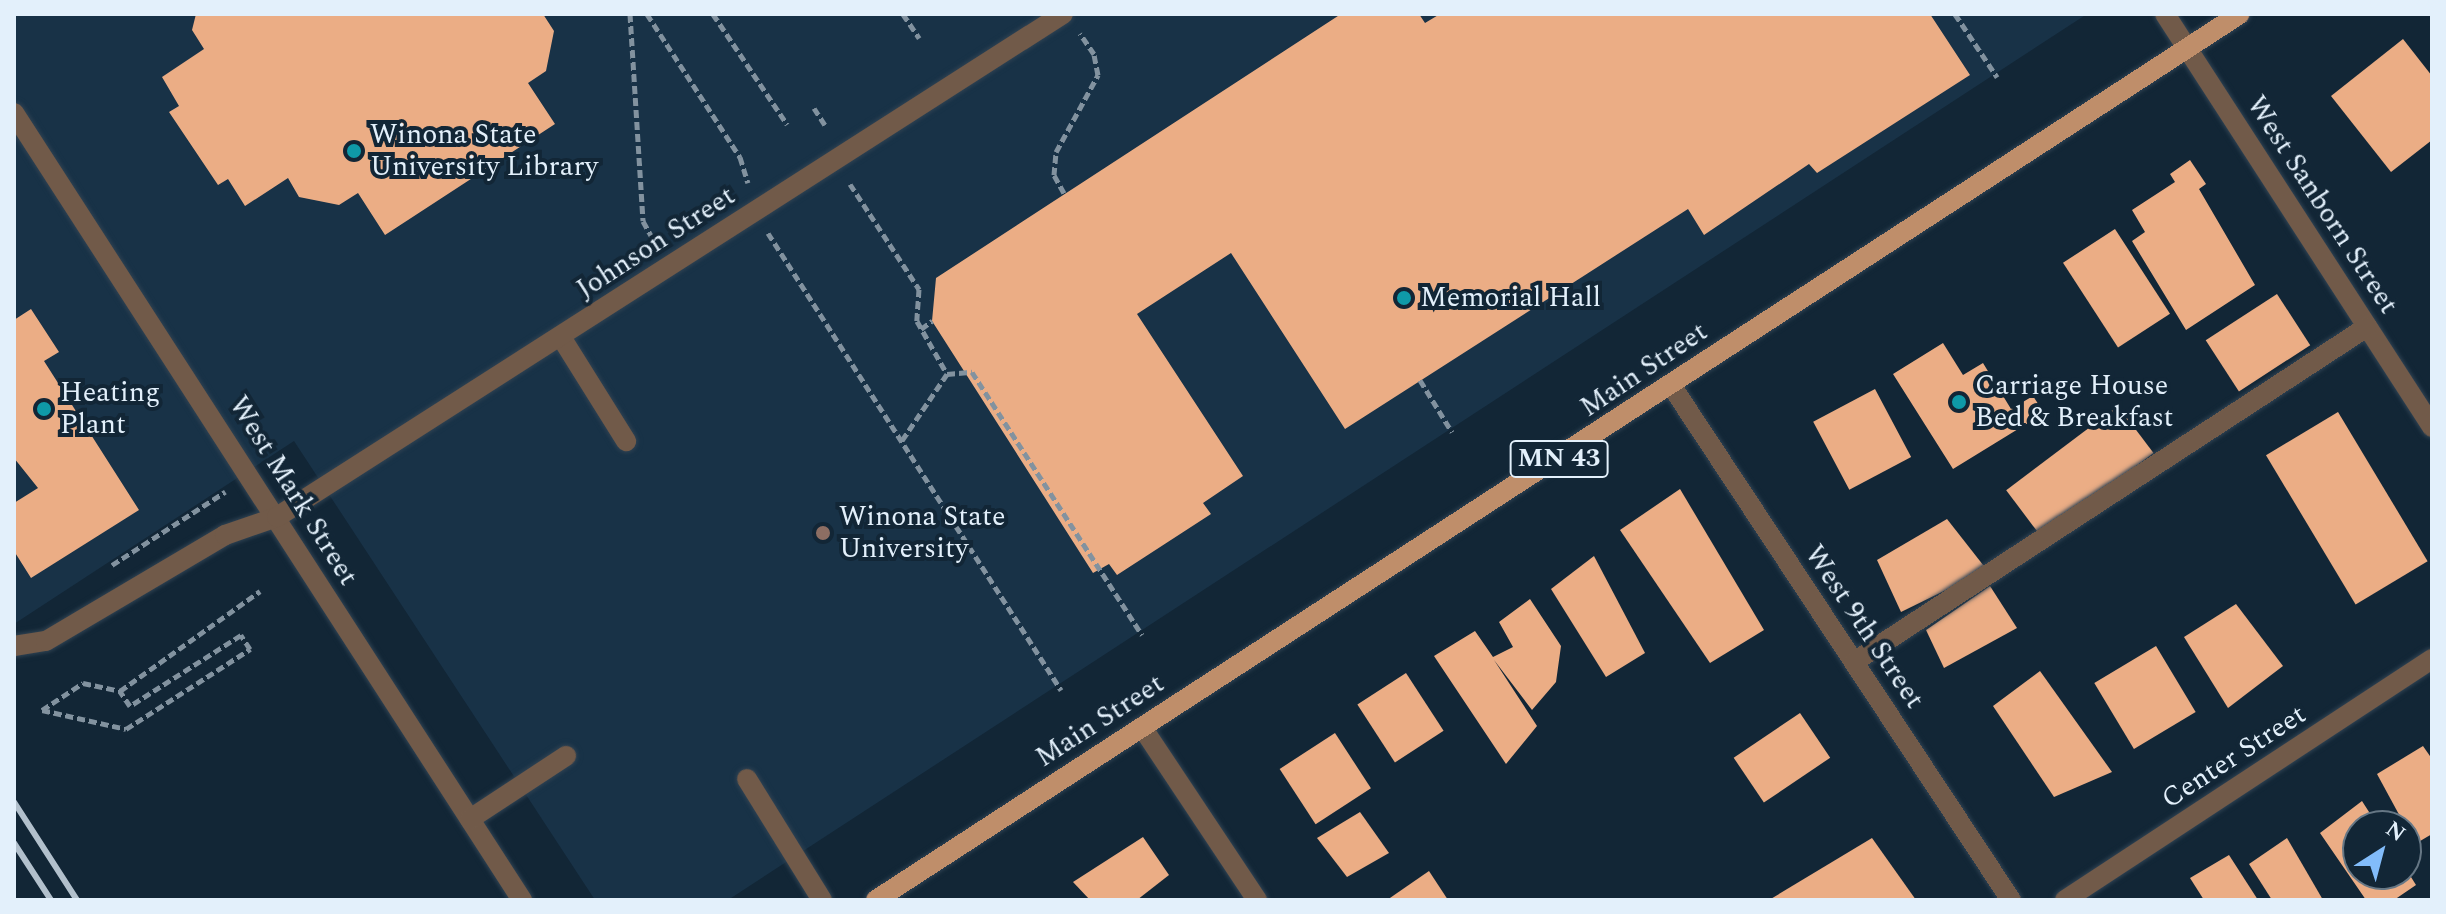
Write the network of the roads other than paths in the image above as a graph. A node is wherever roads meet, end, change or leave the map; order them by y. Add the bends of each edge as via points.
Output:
1 (2165, 14) edge
2 (2240, 14) edge
3 (1068, 19) edge
4 (2186, 49) junction
5 (14, 113) edge
6 (2367, 327) junction
7 (561, 337) junction
8 (1671, 385) junction
9 (2432, 427) edge
10 (626, 441) dead end
11 (277, 517) junction
12 (14, 646) edge
13 (2432, 659) edge
14 (1854, 662) junction
15 (1142, 727) junction
16 (566, 756) dead end
17 (747, 779) dead end
18 (470, 819) junction
19 (522, 900) edge
20 (822, 900) edge
21 (876, 900) edge
22 (1257, 900) edge
23 (2011, 900) edge
24 (2065, 900) edge

1 - 4 street, West Sanborn Street
2 - 4 main road, Main Street / MN 43
3 - 7 street, Johnson Street
4 - 6 street, West Sanborn Street
4 - 8 main road, Main Street / MN 43
5 - 11 street, West Mark Street
6 - 9 street, West Sanborn Street
6 - 14 street
7 - 10 street
7 - 11 street, Johnson Street
8 - 14 street, West 9th Street
8 - 15 main road, Main Street / MN 43
11 - 12 street, Johnson Street via 225,535 46,641
11 - 18 street, West Mark Street
13 - 24 street, Center Street
14 - 23 street, West 9th Street
15 - 21 main road, Main Street / MN 43
15 - 22 street
16 - 18 street
17 - 20 street
18 - 19 street, West Mark Street

